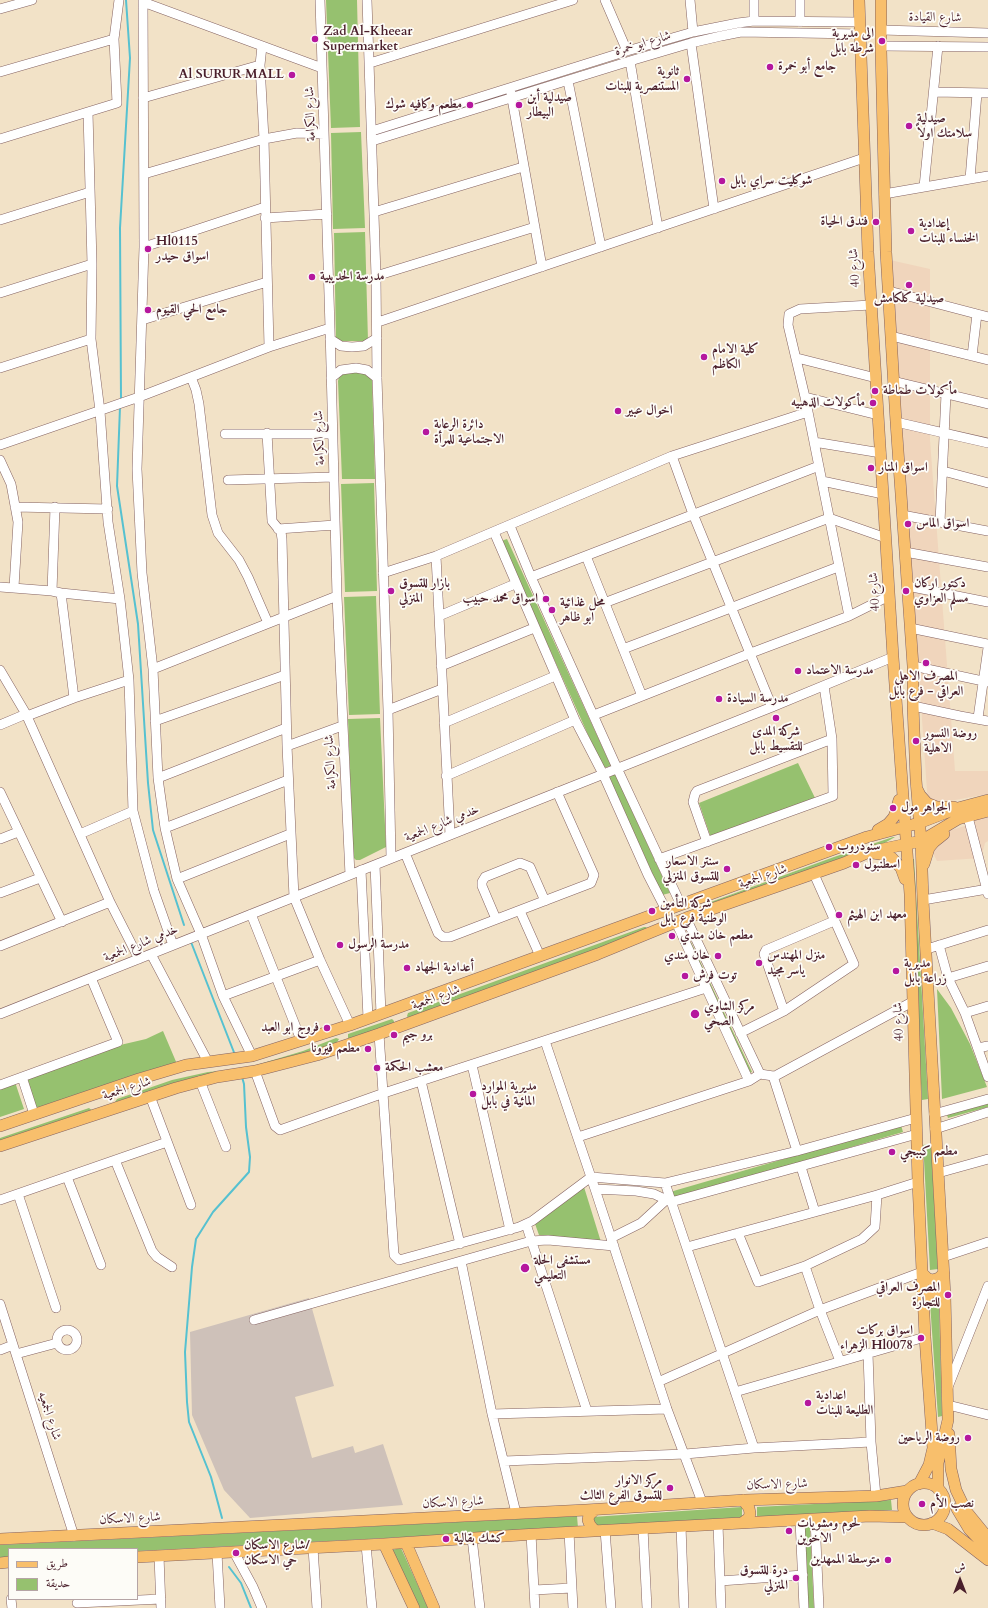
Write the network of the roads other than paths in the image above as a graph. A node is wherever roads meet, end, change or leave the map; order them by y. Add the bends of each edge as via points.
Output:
1 (32, 0) edge
2 (119, 0) edge
3 (320, 0) edge
4 (367, 0) edge
5 (573, 0) edge
6 (605, 0) edge
7 (690, 0) edge
8 (754, 0) edge
9 (800, 0) edge
10 (859, 0) edge
11 (881, 0) edge
12 (143, 1) edge
13 (0, 9) edge
14 (754, 21) junction
15 (800, 22) junction
16 (859, 22) junction
17 (881, 30) junction
18 (696, 32) junction
19 (988, 33) edge
20 (859, 34) junction
21 (114, 39) junction
22 (701, 41) junction
23 (691, 43) junction
24 (262, 46) junction
25 (881, 46) junction
26 (938, 46) junction
27 (988, 47) edge
28 (626, 51) junction
29 (630, 61) junction
30 (370, 63) junction
31 (260, 65) junction
32 (322, 68) junction
33 (0, 72) edge
34 (568, 81) junction
35 (511, 89) junction
36 (934, 92) junction
37 (977, 93) junction
38 (988, 93) edge
39 (143, 98) junction
40 (511, 99) junction
41 (88, 112) junction
42 (372, 131) junction
43 (324, 134) junction
44 (264, 139) junction
45 (0, 140) edge
46 (372, 142) junction
47 (864, 158) junction
48 (523, 167) junction
49 (144, 174) junction
50 (988, 176) edge
51 (970, 179) junction
52 (924, 187) junction
53 (90, 192) junction
54 (884, 194) junction
55 (265, 207) junction
56 (714, 209) junction
57 (374, 212) junction
58 (327, 214) junction
59 (265, 218) junction
60 (0, 220) edge
61 (535, 227) junction
62 (658, 228) junction
63 (144, 246) junction
64 (601, 247) junction
65 (92, 264) junction
66 (542, 267) junction
67 (376, 276) junction
68 (267, 282) junction
69 (889, 291) junction
70 (0, 293) edge
71 (871, 305) junction
72 (977, 314) junction
73 (988, 317) edge
74 (142, 320) junction
75 (378, 322) junction
76 (330, 328) junction
77 (891, 336) junction
78 (378, 338) junction
79 (90, 339) junction
80 (330, 339) junction
81 (269, 347) junction
82 (972, 356) junction
83 (796, 358) junction
84 (988, 360) edge
85 (0, 368) edge
86 (191, 378) junction
87 (331, 378) junction
88 (377, 378) junction
89 (876, 378) junction
90 (893, 381) junction
91 (946, 394) junction
92 (877, 395) junction
93 (805, 396) junction
94 (894, 396) junction
95 (140, 397) junction
96 (988, 403) edge
97 (100, 411) junction
98 (808, 412) junction
99 (879, 416) junction
100 (896, 419) junction
101 (944, 432) junction
102 (267, 433) junction
103 (225, 434) dead end
104 (332, 434) junction
105 (814, 442) junction
106 (988, 443) edge
107 (0, 445) edge
108 (881, 453) junction
109 (672, 456) junction
110 (0, 460) edge
111 (819, 466) junction
112 (943, 471) junction
113 (334, 477) junction
114 (270, 478) junction
115 (228, 480) dead end
116 (822, 481) junction
117 (988, 482) edge
118 (883, 494) junction
119 (15, 507) junction
120 (55, 507) junction
121 (108, 510) junction
122 (692, 514) junction
123 (902, 515) junction
124 (829, 518) junction
125 (940, 522) junction
126 (335, 525) junction
127 (510, 526) junction
128 (278, 529) junction
129 (988, 531) edge
130 (494, 532) junction
131 (886, 538) junction
132 (905, 552) junction
133 (436, 556) junction
134 (586, 556) junction
135 (712, 562) junction
136 (838, 567) junction
137 (988, 567) edge
138 (384, 573) junction
139 (531, 577) junction
140 (515, 584) junction
141 (907, 586) junction
142 (0, 587) edge
143 (14, 587) junction
144 (57, 592) junction
145 (337, 596) junction
146 (889, 596) junction
147 (120, 598) junction
148 (988, 602) edge
149 (604, 603) junction
150 (731, 607) junction
151 (439, 616) junction
152 (848, 616) junction
153 (284, 617) junction
154 (268, 624) junction
155 (534, 628) junction
156 (910, 628) junction
157 (988, 644) edge
158 (988, 648) edge
159 (623, 649) junction
160 (751, 653) junction
161 (893, 657) junction
162 (441, 666) junction
163 (913, 666) junction
164 (0, 670) edge
165 (153, 670) junction
166 (285, 675) junction
167 (555, 676) junction
168 (129, 680) junction
169 (986, 682) edge
170 (824, 686) junction
171 (442, 689) junction
172 (642, 696) junction
173 (74, 698) junction
174 (913, 706) junction
175 (772, 707) junction
176 (388, 710) junction
177 (26, 715) junction
178 (594, 715) junction
179 (978, 718) junction
180 (575, 720) junction
181 (155, 721) junction
182 (988, 721) edge
183 (444, 723) junction
184 (0, 725) edge
185 (342, 726) junction
186 (286, 728) junction
187 (832, 739) junction
188 (287, 746) junction
189 (617, 768) junction
190 (603, 774) junction
191 (446, 776) junction
192 (158, 778) junction
193 (288, 780) junction
194 (916, 780) junction
195 (901, 786) junction
196 (0, 792) edge
197 (557, 792) junction
198 (988, 800) edge
199 (958, 808) junction
200 (133, 811) junction
201 (988, 811) edge
202 (963, 818) junction
203 (919, 823) junction
204 (904, 826) junction
205 (165, 828) junction
206 (18, 832) junction
207 (80, 834) junction
208 (290, 834) junction
209 (450, 835) junction
210 (867, 837) junction
211 (0, 839) edge
212 (921, 840) junction
213 (707, 842) junction
214 (905, 844) junction
215 (869, 852) junction
216 (405, 853) junction
217 (391, 858) junction
218 (659, 859) junction
219 (375, 865) junction
220 (361, 870) junction
221 (814, 874) junction
222 (350, 875) junction
223 (40, 878) junction
224 (177, 879) junction
225 (923, 887) junction
226 (988, 891) edge
227 (0, 894) edge
228 (910, 894) junction
229 (294, 897) junction
230 (923, 900) junction
231 (545, 901) junction
232 (110, 902) junction
233 (681, 905) junction
234 (666, 910) junction
235 (520, 911) junction
236 (250, 914) junction
237 (655, 914) junction
238 (496, 919) junction
239 (643, 919) junction
240 (681, 920) junction
241 (834, 921) junction
242 (62, 922) junction
243 (662, 928) junction
244 (988, 930) edge
245 (650, 933) junction
246 (201, 934) junction
247 (591, 938) junction
248 (174, 945) junction
249 (939, 945) junction
250 (0, 946) edge
251 (558, 949) junction
252 (927, 949) junction
253 (151, 954) junction
254 (598, 954) junction
255 (540, 956) junction
256 (139, 959) junction
257 (320, 960) junction
258 (565, 966) junction
259 (988, 966) edge
260 (274, 977) junction
261 (91, 978) junction
262 (948, 978) junction
263 (706, 988) junction
264 (223, 996) junction
265 (912, 1002) junction
266 (368, 1005) junction
267 (988, 1006) edge
268 (381, 1009) junction
269 (784, 1011) junction
270 (965, 1013) junction
271 (0, 1014) edge
272 (368, 1018) junction
273 (350, 1025) junction
274 (930, 1032) junction
275 (740, 1033) junction
276 (913, 1033) junction
277 (379, 1034) junction
278 (301, 1040) junction
279 (545, 1041) junction
280 (988, 1046) edge
281 (978, 1048) junction
282 (252, 1056) junction
283 (208, 1062) junction
284 (472, 1065) junction
285 (255, 1071) junction
286 (760, 1074) junction
287 (774, 1076) junction
288 (22, 1077) junction
289 (988, 1077) edge
290 (200, 1081) junction
291 (422, 1081) junction
292 (749, 1081) junction
293 (0, 1085) edge
294 (113, 1088) junction
295 (384, 1093) junction
296 (88, 1095) junction
297 (150, 1096) junction
298 (988, 1099) edge
299 (118, 1107) junction
300 (988, 1112) edge
301 (34, 1114) junction
302 (95, 1114) junction
303 (934, 1114) junction
304 (916, 1118) junction
305 (0, 1126) edge
306 (935, 1129) junction
307 (916, 1134) junction
308 (578, 1137) junction
309 (167, 1142) junction
310 (0, 1146) edge
311 (226, 1147) dead end
312 (797, 1152) junction
313 (988, 1159) edge
314 (115, 1160) junction
315 (801, 1167) junction
316 (938, 1173) junction
317 (67, 1177) junction
318 (590, 1177) junction
319 (918, 1182) junction
320 (665, 1183) junction
321 (595, 1189) junction
322 (18, 1194) junction
323 (877, 1195) junction
324 (0, 1200) edge
325 (669, 1201) junction
326 (191, 1205) dead end
327 (815, 1212) junction
328 (526, 1224) junction
329 (510, 1230) junction
330 (738, 1233) junction
331 (531, 1241) junction
332 (613, 1242) junction
333 (988, 1242) edge
334 (460, 1244) junction
335 (687, 1247) junction
336 (943, 1256) junction
337 (461, 1261) junction
338 (101, 1265) dead end
339 (805, 1266) junction
340 (172, 1267) dead end
341 (922, 1272) junction
342 (944, 1273) junction
343 (988, 1286) edge
344 (924, 1299) junction
345 (945, 1299) junction
346 (0, 1304) edge
347 (56, 1308) dead end
348 (984, 1308) edge
349 (820, 1310) junction
350 (254, 1320) dead end
351 (925, 1337) junction
352 (57, 1343) dead end
353 (14, 1349) junction
354 (0, 1350) edge
355 (722, 1353) junction
356 (868, 1353) junction
357 (840, 1361) junction
358 (658, 1382) junction
359 (948, 1388) junction
360 (735, 1392) junction
361 (948, 1405) junction
362 (667, 1409) junction
363 (587, 1411) junction
364 (492, 1414) junction
365 (988, 1415) edge
366 (948, 1420) junction
367 (871, 1442) junction
368 (754, 1448) junction
369 (685, 1454) junction
370 (504, 1461) junction
371 (952, 1469) junction
372 (919, 1484) junction
373 (938, 1489) junction
374 (907, 1491) junction
375 (876, 1496) junction
376 (743, 1500) junction
377 (702, 1502) junction
378 (595, 1510) junction
379 (516, 1513) junction
380 (908, 1517) junction
381 (815, 1519) junction
382 (800, 1520) junction
383 (742, 1523) junction
384 (932, 1523) junction
385 (718, 1524) junction
386 (681, 1526) junction
387 (643, 1528) junction
388 (600, 1530) junction
389 (569, 1532) junction
390 (531, 1534) junction
391 (74, 1536) junction
392 (472, 1538) junction
393 (988, 1538) edge
394 (0, 1539) edge
395 (406, 1543) junction
396 (384, 1544) junction
397 (366, 1545) junction
398 (313, 1548) junction
399 (988, 1549) edge
400 (234, 1552) junction
401 (217, 1553) junction
402 (159, 1556) junction
403 (138, 1557) edge
404 (988, 1560) edge
405 (803, 1575) junction
406 (720, 1580) junction
407 (572, 1588) junction
408 (534, 1590) junction
409 (77, 1603) edge
410 (161, 1603) edge
411 (220, 1608) edge
412 (262, 1608) edge
413 (317, 1608) edge
414 (372, 1608) edge
415 (414, 1608) edge
416 (434, 1608) edge
417 (480, 1608) edge
418 (535, 1608) edge
419 (573, 1608) edge
420 (611, 1608) edge
421 (647, 1608) edge
422 (684, 1608) edge
423 (721, 1608) edge
424 (804, 1608) edge
425 (819, 1608) edge

1 - 13 street
2 - 21 street
3 - 32 street, شارع الكرامة
4 - 30 street
5 - 30 street
6 - 28 street
7 - 18 street
8 - 14 street
9 - 15 street
10 - 16 main road, شارع 40
11 - 17 main road
12 - 24 street
12 - 39 street
14 - 15 street, شارع ابو خمرة
14 - 18 street, شارع ابو خمرة
15 - 16 street, شارع ابو خمرة
16 - 20 main road, شارع 40
17 - 19 street, شارع القيادة
17 - 25 main road
18 - 22 street
18 - 28 street, شارع ابو خمرة
20 - 22 street, شارع ابو خمرة via 741,32
20 - 47 main road, شارع 40
21 - 33 street
21 - 41 street via 117,103
22 - 23 street, شارع ابو خمرة
23 - 29 street, شارع ابو خمرة
23 - 56 street
24 - 31 street
24 - 32 street
25 - 26 street
25 - 54 main road
26 - 27 street
26 - 36 street
28 - 35 street, شارع ابو خمرة
29 - 34 street, شارع ابو خمرة
29 - 62 street
30 - 42 street
31 - 39 street
31 - 44 street
32 - 43 street, شارع الكرامة
34 - 40 street, شارع ابو خمرة
34 - 64 street
35 - 40 street
35 - 42 street, شارع ابو خمرة
36 - 37 street
36 - 52 street
37 - 38 street
37 - 51 street
39 - 49 street
40 - 46 street, شارع ابو خمرة
40 - 48 street
41 - 45 street
41 - 53 street
42 - 46 street
43 - 44 street via 297,133
43 - 58 street, شارع الكرامة
44 - 49 street
44 - 55 street
46 - 57 street
47 - 56 street
47 - 71 main road, شارع 40
48 - 57 street
48 - 61 street
49 - 63 street
50 - 51 street
51 - 52 street
52 - 54 street
53 - 60 street
53 - 65 street
54 - 69 main road
55 - 59 street
55 - 63 street
56 - 62 street
57 - 67 street
58 - 59 street
58 - 76 street, شارع الكرامة
59 - 68 street
61 - 66 street
61 - 67 street
62 - 64 street
63 - 74 street
64 - 66 street
65 - 70 street
65 - 79 street
66 - 75 street
67 - 75 street
68 - 74 street
68 - 81 street
69 - 72 street
69 - 77 main road
71 - 83 street via 800,309 789,314 788,324
71 - 89 main road, شارع 40
72 - 73 street
72 - 82 street
74 - 95 street
75 - 78 street
76 - 80 street, شارع الكرامة
76 - 81 street
77 - 82 street
77 - 90 main road
78 - 80 street via 364,346 352,347 340,346
78 - 88 street
79 - 85 street
79 - 97 street
80 - 87 street, شارع الكرامة
81 - 86 street
82 - 84 street
83 - 89 street
83 - 93 street
86 - 95 street
86 - 154 street via 199,404 212,515 218,533 239,560 248,577
87 - 88 street via 340,370 356,368 367,370
87 - 104 street, شارع الكرامة
88 - 138 street
89 - 92 main road, شارع 40
90 - 91 street
90 - 94 main road
91 - 96 street
91 - 101 street
92 - 94 main road via 884,400
92 - 99 main road, شارع 40
93 - 98 street
93 - 99 street
94 - 100 main road
95 - 97 street
95 - 165 street via 137,470 139,524
97 - 107 street
97 - 121 street
98 - 105 street
98 - 109 street
99 - 100 main road via 888,413
99 - 108 main road, شارع 40
100 - 101 street
100 - 123 main road
101 - 106 street
101 - 112 street
102 - 103 street
102 - 104 street
102 - 114 street
104 - 113 street, شارع الكرامة
105 - 108 street
105 - 111 street
108 - 118 main road, شارع 40
109 - 122 street
109 - 127 street
110 - 119 street via 11,484
111 - 116 street
111 - 122 street
112 - 117 street
112 - 125 street
113 - 114 street
113 - 126 street, شارع الكرامة
114 - 115 street
114 - 128 street via 272,521
116 - 118 street
116 - 124 street
118 - 131 main road, شارع 40
119 - 120 street
119 - 143 street via 18,522
120 - 121 street
120 - 144 street
121 - 147 street
122 - 134 street
122 - 135 street
123 - 125 street
123 - 132 main road
124 - 131 street
124 - 135 street
124 - 136 street
125 - 129 street
126 - 128 street
126 - 145 street, شارع الكرامة
127 - 130 street
127 - 139 street
128 - 153 street via 282,539
130 - 133 street
130 - 140 street
131 - 146 main road, شارع 40
132 - 137 street
132 - 141 main road
133 - 138 street
133 - 151 street
134 - 139 street
134 - 149 street
135 - 149 street
135 - 150 street
136 - 150 street
136 - 152 street
138 - 176 street
139 - 178 street
140 - 151 street
140 - 155 street
141 - 148 street
141 - 156 main road
142 - 143 street
143 - 144 street
144 - 147 street
144 - 173 street
145 - 153 street
145 - 185 street, شارع الكرامة
146 - 152 street
146 - 161 main road, شارع 40
147 - 168 street
149 - 159 street
150 - 159 street
150 - 160 street
151 - 162 street
152 - 160 street
153 - 154 street
153 - 166 street
154 - 165 street
155 - 162 street
155 - 167 street
156 - 157 street
156 - 163 main road
158 - 169 street
159 - 172 street
160 - 172 street
160 - 175 street
161 - 170 street, خدمي شارع الجمعية
161 - 195 main road, شارع 40
162 - 171 street
163 - 169 street
163 - 174 main road
164 - 177 street
165 - 181 street
166 - 181 street
166 - 186 street
167 - 180 street
167 - 183 street
168 - 173 street
168 - 200 street
169 - 179 street
170 - 175 street, خدمي شارع الجمعية
170 - 187 street
171 - 176 street
171 - 183 street
172 - 178 street
173 - 177 street
174 - 179 street
174 - 194 main road
175 - 189 street, خدمي شارع الجمعية
176 - 217 street
177 - 184 street
177 - 207 street
178 - 189 street
179 - 182 street
180 - 190 street
180 - 191 street
181 - 192 street
183 - 191 street
185 - 188 street
185 - 222 street, شارع الكرامة
186 - 188 street
186 - 192 street
187 - 213 street via 834,793 831,797
187 - 213 street via 694,794 693,802
188 - 193 street
189 - 190 street, خدمي شارع الجمعية
189 - 218 street
190 - 197 street, خدمي شارع الجمعية
190 - 234 street
191 - 209 street
192 - 205 street
193 - 205 street
193 - 208 street
194 - 199 main road via 920,795 927,803 937,807
194 - 203 main road
195 - 204 main road, شارع 40
195 - 210 main road via 894,817 888,824
196 - 206 street
197 - 209 street, خدمي شارع الجمعية
197 - 231 street via 594,875 591,883
198 - 199 main road
199 - 203 main road, شارع الجمعية
200 - 207 street
200 - 248 street via 154,891
201 - 202 main road, شارع الجمعية
202 - 212 main road, شارع الجمعية
202 - 225 main road via 929,848 924,864
202 - 226 street
203 - 204 main road, شارع الجمعية
203 - 212 main road
204 - 210 main road, شارع الجمعية
204 - 214 main road, شارع 40
205 - 224 street
206 - 211 street
206 - 223 street
207 - 232 street
208 - 224 street
208 - 229 street
209 - 216 street, خدمي شارع الجمعية
210 - 233 main road, شارع الجمعية
212 - 214 main road, شارع الجمعية
212 - 225 main road
213 - 218 street
214 - 215 main road, شارع الجمعية
214 - 228 main road, شارع 40
215 - 221 main road, شارع الجمعية
215 - 228 main road via 886,855 897,863
216 - 217 street, خدمي شارع الجمعية
216 - 238 street via 438,933 450,937
217 - 219 street, خدمي شارع الجمعية
218 - 233 street
219 - 220 street, خدمي شارع الجمعية
219 - 268 street
220 - 222 street, خدمي شارع الجمعية
220 - 266 street
221 - 240 main road, شارع الجمعية
221 - 241 street
222 - 229 street, خدمي شارع الجمعية
223 - 227 street
223 - 242 street
224 - 246 street
225 - 230 main road
226 - 230 street
228 - 265 main road, شارع 40
229 - 236 street, خدمي شارع الجمعية
229 - 257 street
230 - 252 main road
231 - 235 street
231 - 238 street via 530,867 520,864 513,866 485,877 482,882
232 - 242 street
232 - 256 street
233 - 234 main road, شارع الجمعية
234 - 237 main road, شارع الجمعية
235 - 238 street
235 - 255 street
236 - 246 street, خدمي شارع الجمعية
236 - 260 street
237 - 239 main road, شارع الجمعية
237 - 243 main road via 653,923
239 - 245 main road via 649,924
239 - 247 main road, شارع الجمعية
240 - 243 main road, شارع الجمعية
240 - 263 street
240 - 275 street
241 - 269 street via 854,964
241 - 269 street via 766,950 764,954
242 - 250 street
243 - 245 main road, شارع الجمعية
244 - 249 street
245 - 254 main road, شارع الجمعية
246 - 248 street, خدمي شارع الجمعية
246 - 264 street
247 - 251 main road, شارع الجمعية
247 - 254 main road via 591,948
248 - 253 street, خدمي شارع الجمعية
249 - 252 street
249 - 262 street
251 - 255 main road, شارع الجمعية
251 - 258 main road via 565,956
252 - 274 main road
253 - 256 street, خدمي شارع الجمعية
253 - 283 street
254 - 258 main road, شارع الجمعية
255 - 268 main road, شارع الجمعية
256 - 261 street, خدمي شارع الجمعية
257 - 260 street
257 - 273 street
258 - 277 main road, شارع الجمعية
259 - 262 street
260 - 264 street
260 - 278 street
261 - 271 street, خدمي شارع الجمعية
261 - 288 street via 118,1042
262 - 270 street
263 - 279 street
263 - 292 street
264 - 282 street
265 - 276 main road, شارع 40
265 - 287 street
266 - 268 street via 374,1013
266 - 272 street
267 - 270 street
268 - 272 main road, شارع الجمعية
269 - 275 street
270 - 281 street
272 - 273 main road, شارع الجمعية
273 - 278 main road, شارع الجمعية
274 - 276 main road via 922,1029
274 - 303 main road
275 - 286 street
276 - 304 main road, شارع 40
277 - 285 main road, شارع الجمعية via 317,1055
277 - 295 street
278 - 282 main road, شارع الجمعية
279 - 284 street
279 - 308 street
280 - 281 street
281 - 289 street
282 - 283 main road, شارع الجمعية
283 - 294 main road, شارع الجمعية via 186,1065
284 - 291 street
284 - 329 street
285 - 290 main road, شارع الجمعية
285 - 295 street via 275,1126 280,1130
286 - 287 street
286 - 292 street
287 - 312 street
288 - 293 street
288 - 301 street
290 - 297 main road, شارع الجمعية
290 - 311 street
291 - 295 street
291 - 334 street
292 - 308 street
294 - 296 main road, شارع الجمعية
294 - 299 main road via 111,1098
295 - 334 street via 395,1257 403,1260
296 - 301 main road, شارع الجمعية
296 - 302 main road via 96,1103
297 - 299 main road, شارع الجمعية
297 - 309 street
298 - 303 street
299 - 302 main road, شارع الجمعية
300 - 306 street
301 - 305 main road, شارع الجمعية
302 - 310 main road, شارع الجمعية
303 - 306 main road
304 - 307 main road, شارع 40
304 - 312 street
306 - 316 main road
307 - 315 street
307 - 319 main road, شارع 40
308 - 318 street
309 - 314 street
309 - 326 street
312 - 320 street
313 - 316 street
314 - 317 street
314 - 340 street via 152,1251
315 - 325 street
315 - 327 street
316 - 336 main road
317 - 322 street
317 - 338 street
318 - 320 street
318 - 321 street
318 - 328 street
319 - 323 street
319 - 341 main road, شارع 40
320 - 325 street
321 - 325 street via 636,1191 654,1194
321 - 332 street
322 - 324 street
322 - 347 street
323 - 327 street
323 - 339 street via 875,1227 862,1239
325 - 332 street
325 - 335 street
327 - 330 street
328 - 329 street
328 - 331 street
329 - 334 street
330 - 335 street
330 - 339 street via 758,1282
331 - 332 street
331 - 337 street
331 - 363 street
332 - 358 street
333 - 336 street
335 - 355 street
336 - 342 main road
337 - 350 street
337 - 364 street
339 - 349 street
341 - 342 main road via 932,1280
341 - 344 main road, شارع 40
341 - 349 street
342 - 345 main road
343 - 348 street
344 - 345 main road via 934,1292 940,1293
344 - 351 main road, شارع 40
345 - 359 main road
346 - 353 street, شارع الجمعيه
348 - 359 street
349 - 355 street
349 - 357 street
351 - 356 street
351 - 372 main road, شارع 40 via 933,1448 929,1465
352 - 353 street
353 - 354 street
353 - 391 street, شارع الجمعيه
355 - 358 street
355 - 360 street
356 - 357 street
356 - 367 street
357 - 360 street
358 - 362 street
359 - 361 main road
360 - 368 street
361 - 365 street
361 - 366 main road
362 - 363 street
362 - 369 street
363 - 364 street
364 - 370 street
366 - 371 main road
366 - 373 main road via 938,1463
367 - 368 street
367 - 375 street
368 - 369 street
369 - 370 street
369 - 377 street
370 - 379 street
371 - 393 main road via 962,1505
371 - 399 main road via 957,1510 969,1529
372 - 373 main road via 932,1485
372 - 374 main road
373 - 384 main road via 942,1494 944,1507 938,1519
374 - 375 main road, شارع الاسكان
374 - 380 main road via 903,1504
375 - 376 main road, شارع الاسكان
376 - 377 main road, شارع الاسكان
376 - 383 main road via 750,1513
377 - 378 main road, شارع الاسكان
378 - 379 main road, شارع الاسكان
378 - 388 main road via 589,1515 588,1520 590,1525
379 - 391 main road, شارع الاسكان
380 - 381 main road via 879,1515
380 - 384 main road via 919,1524
381 - 382 main road
381 - 425 street
382 - 383 main road
382 - 405 street
383 - 385 main road
384 - 404 main road via 948,1529
385 - 386 main road
385 - 406 street
386 - 387 main road
386 - 422 street
387 - 388 main road
387 - 421 street
388 - 389 main road
388 - 420 street
389 - 390 main road
389 - 407 street
390 - 392 main road
390 - 408 street
391 - 394 main road, شارع الاسكان
392 - 395 main road
392 - 417 street
395 - 396 main road
395 - 416 main road
396 - 397 main road
396 - 415 main road
397 - 398 main road
397 - 414 street
398 - 400 main road
398 - 413 street
400 - 401 main road
400 - 412 street
401 - 402 main road
401 - 411 street
402 - 403 main road
402 - 410 street
405 - 406 street
405 - 424 street
406 - 423 street
407 - 408 street
407 - 419 street
408 - 418 street
409 - 410 street

